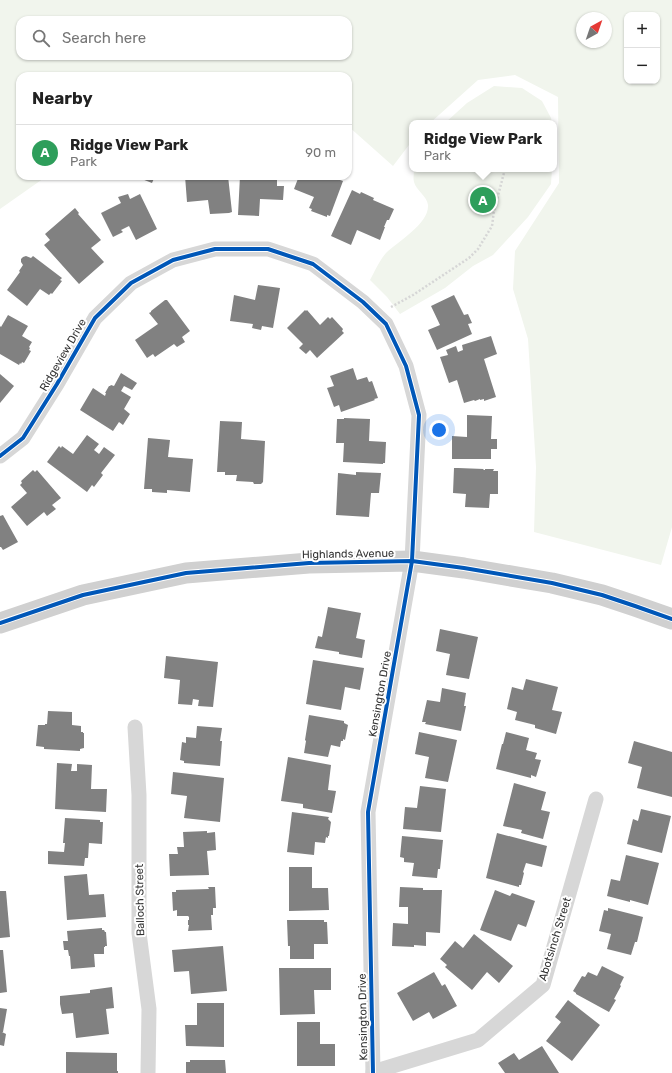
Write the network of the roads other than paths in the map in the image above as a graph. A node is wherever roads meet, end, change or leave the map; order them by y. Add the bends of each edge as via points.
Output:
1 (381, 320) joint
2 (0, 456) edge
3 (412, 562) junction
4 (672, 619) edge
5 (0, 623) edge
6 (135, 727) dead end
7 (596, 799) dead end
8 (148, 1073) edge
9 (373, 1073) edge

1 - 2 street, Ridgeview Drive via 363,302 313,264 268,249 215,249 173,260 131,283 95,318 23,438
1 - 3 street, Kensington Drive via 406,366 419,415
3 - 4 main road, Highlands Avenue via 552,583 602,595
3 - 5 main road, Highlands Avenue via 309,563 186,573 83,594
3 - 9 street, Kensington Drive via 368,812
6 - 8 street, Balloch Street via 139,794 139,933 149,1009
7 - 9 street, Abotsinch Street via 543,985 478,1040

